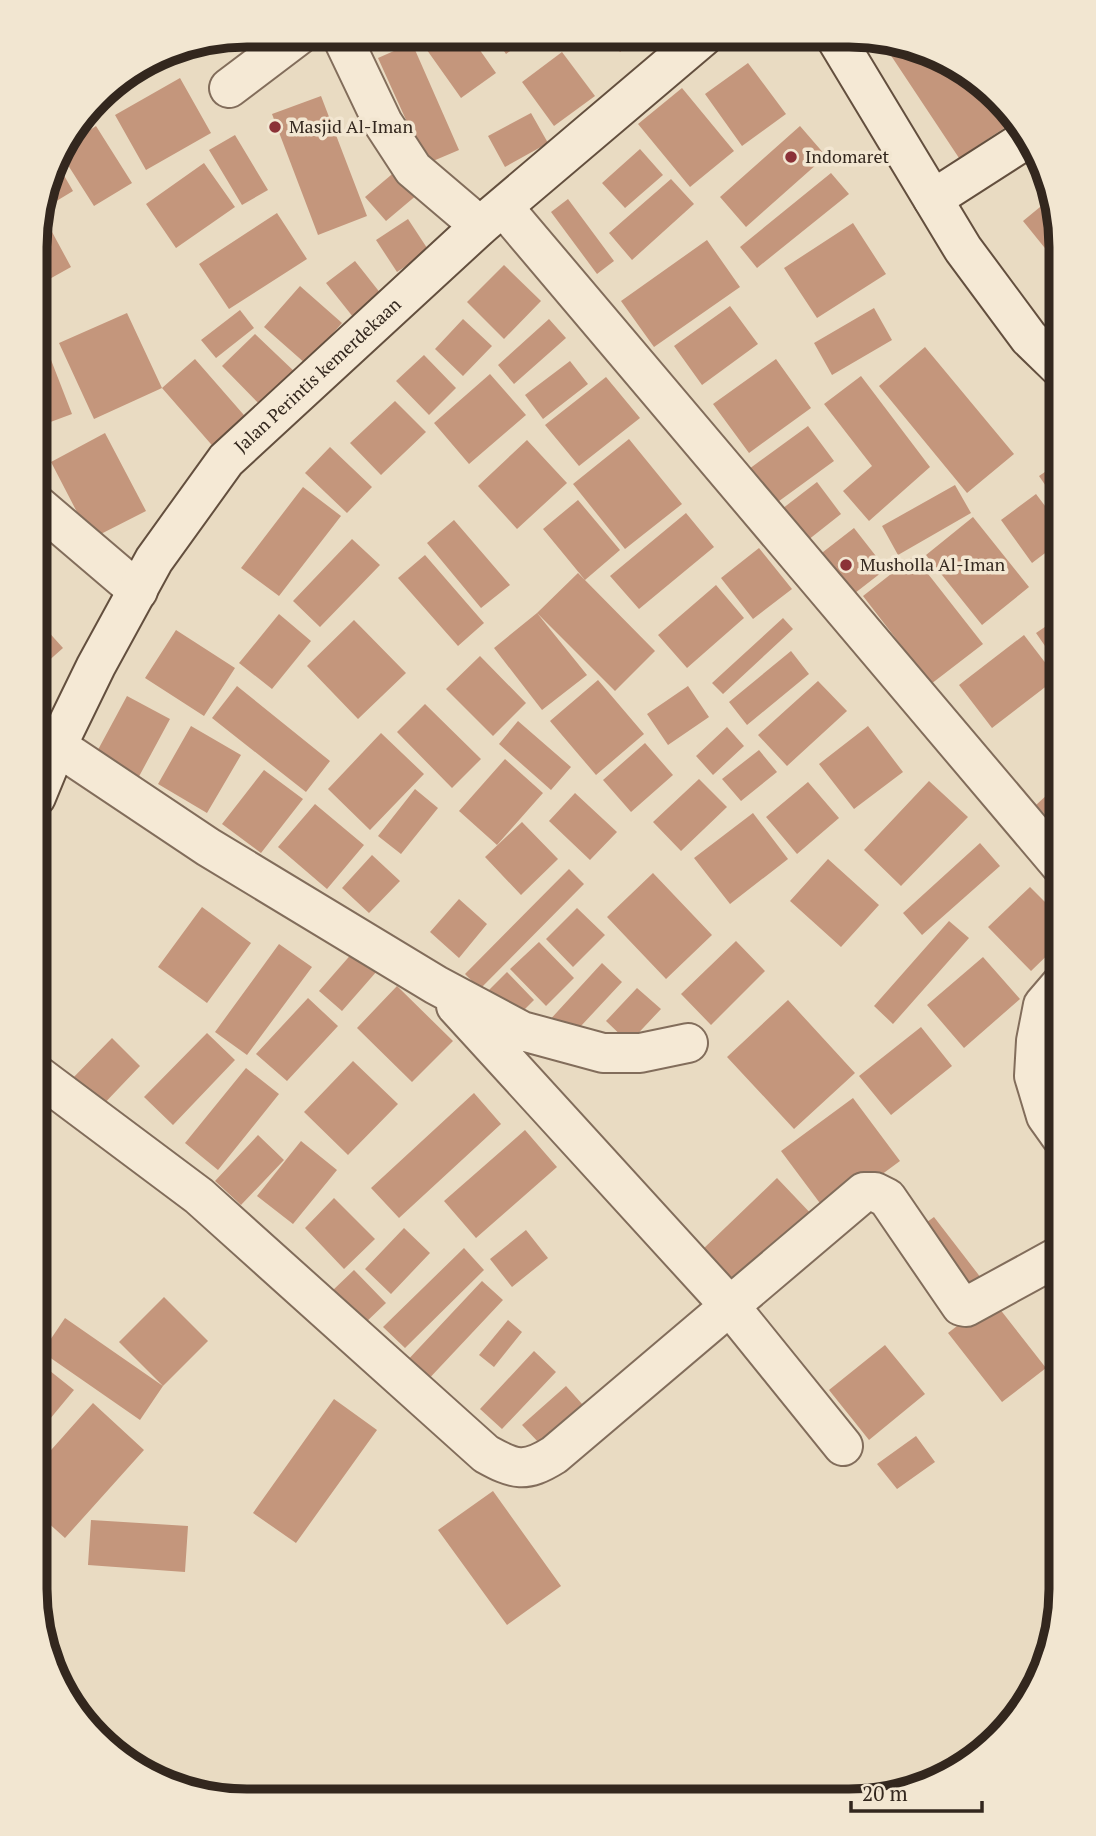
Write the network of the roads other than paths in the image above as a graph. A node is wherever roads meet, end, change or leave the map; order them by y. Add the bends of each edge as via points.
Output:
1 (691, 47) edge
2 (841, 47) edge
3 (282, 48) edge
4 (347, 48) edge
5 (229, 88) dead end
6 (1020, 144) edge
7 (933, 199) junction
8 (492, 217) junction
9 (1049, 357) edge
10 (47, 513) edge
11 (138, 591) junction
12 (57, 746) junction
13 (47, 770) edge
14 (1049, 852) edge
15 (436, 985) junction
16 (1048, 999) edge
17 (688, 1043) dead end
18 (47, 1082) edge
19 (1048, 1119) edge
20 (1048, 1262) edge
21 (729, 1305) junction
22 (843, 1446) dead end

1 - 8 street, Jalan Perintis kemerdekaan
2 - 7 street
3 - 5 street
4 - 8 street via 383,123 413,169
6 - 7 street
7 - 9 street via 963,250
8 - 11 street, Jalan Perintis kemerdekaan via 226,460 154,560
8 - 14 street
10 - 11 street
11 - 12 street, Jalan Perintis kemerdekaan
12 - 13 street, Jalan Perintis kemerdekaan
12 - 15 street via 208,847
15 - 17 street via 522,1031 603,1053 640,1053
15 - 21 street
16 - 19 street via 1036,1041 1034,1076
18 - 21 street via 199,1196 486,1454 510,1467 536,1466 554,1455
20 - 21 street via 961,1306 887,1198 864,1192
21 - 22 street

